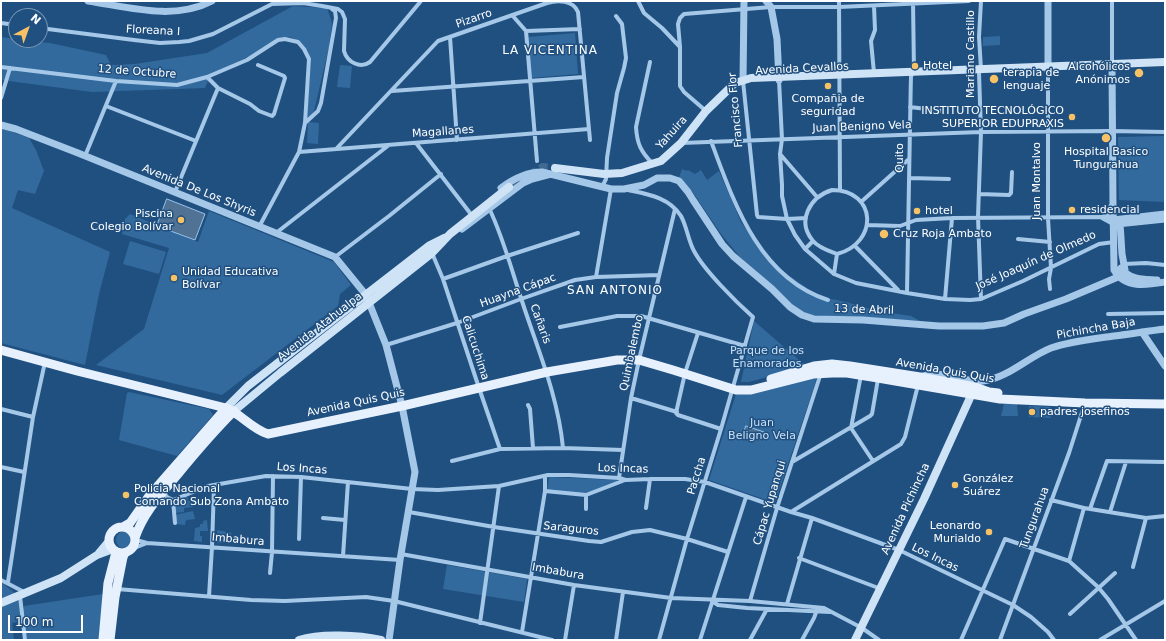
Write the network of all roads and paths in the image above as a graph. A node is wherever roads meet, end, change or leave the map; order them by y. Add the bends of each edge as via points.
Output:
1 (88, 1) edge
2 (212, 1) edge
3 (421, 1) edge
4 (638, 1) edge
5 (744, 1) edge
6 (766, 1) edge
7 (839, 1) edge
8 (970, 1) edge
9 (980, 1) edge
10 (1048, 1) edge
11 (1112, 1) edge
12 (913, 3) edge
13 (874, 6) junction
14 (328, 7) junction
15 (771, 7) junction
16 (839, 8) junction
17 (743, 10) junction
18 (512, 16) junction
19 (616, 16) dead end
20 (48, 29) edge
21 (580, 29) junction
22 (526, 30) junction
23 (450, 37) junction
24 (680, 47) junction
25 (650, 62) dead end
26 (1165, 62) edge
27 (258, 65) dead end
28 (1112, 66) junction
29 (1165, 66) edge
30 (1, 67) edge
31 (10, 68) junction
32 (1048, 69) junction
33 (980, 71) junction
34 (874, 74) junction
35 (913, 74) junction
36 (208, 77) junction
37 (584, 77) junction
38 (839, 77) junction
39 (779, 78) junction
40 (529, 80) junction
41 (116, 81) junction
42 (743, 81) junction
43 (454, 87) junction
44 (218, 88) junction
45 (392, 91) junction
46 (1, 98) edge
47 (106, 106) junction
48 (910, 107) junction
49 (706, 111) junction
50 (943, 111) dead end
51 (305, 122) junction
52 (1, 125) edge
53 (589, 129) junction
54 (1048, 131) junction
55 (1112, 131) junction
56 (981, 132) junction
57 (1165, 132) edge
58 (534, 134) junction
59 (910, 134) junction
60 (839, 137) junction
61 (782, 139) junction
62 (457, 140) junction
63 (590, 140) dead end
64 (196, 141) junction
65 (711, 141) junction
66 (749, 141) junction
67 (416, 143) junction
68 (681, 143) junction
69 (1112, 143) junction
70 (390, 145) junction
71 (336, 149) junction
72 (299, 152) junction
73 (780, 154) junction
74 (85, 156) junction
75 (909, 159) junction
76 (537, 161) dead end
77 (653, 164) junction
78 (555, 171) junction
79 (1012, 172) dead end
80 (440, 174) junction
81 (909, 178) junction
82 (948, 178) dead end
83 (679, 181) joint
84 (509, 187) tunnel mouth
85 (602, 187) junction
86 (611, 189) junction
87 (624, 189) junction
88 (840, 190) junction
89 (174, 192) junction
90 (979, 194) junction
91 (817, 197) junction
92 (861, 202) junction
93 (1113, 205) junction
94 (489, 208) junction
95 (675, 209) junction
96 (470, 213) junction
97 (1165, 214) edge
98 (806, 218) junction
99 (952, 218) junction
100 (978, 218) junction
101 (1048, 218) junction
102 (1103, 218) junction
103 (787, 219) junction
104 (1165, 219) edge
105 (1115, 222) junction
106 (909, 223) junction
107 (867, 226) junction
108 (259, 227) junction
109 (276, 233) junction
110 (578, 233) dead end
111 (1018, 239) dead end
112 (813, 241) junction
113 (1050, 242) junction
114 (1114, 242) junction
115 (855, 246) junction
116 (432, 249) junction
117 (805, 249) junction
118 (837, 254) junction
119 (507, 256) junction
120 (335, 257) junction
121 (1165, 264) edge
122 (1051, 268) junction
123 (1126, 268) junction
124 (1116, 273) junction
125 (834, 274) junction
126 (659, 275) junction
127 (596, 277) junction
128 (443, 279) junction
129 (1165, 281) edge
130 (1050, 289) dead end
131 (899, 290) junction
132 (907, 293) junction
133 (368, 299) junction
134 (521, 299) junction
135 (945, 299) junction
136 (981, 299) junction
137 (828, 300) dead end
138 (1165, 313) edge
139 (1108, 314) dead end
140 (648, 318) junction
141 (458, 323) junction
142 (560, 327) dead end
143 (1165, 329) edge
144 (1142, 332) junction
145 (698, 333) junction
146 (386, 345) junction
147 (745, 346) junction
148 (1, 350) edge
149 (639, 360) junction
150 (45, 362) junction
151 (1165, 366) edge
152 (822, 369) junction
153 (548, 372) junction
154 (862, 372) junction
155 (685, 373) junction
156 (878, 378) junction
157 (919, 381) junction
158 (730, 387) junction
159 (479, 388) junction
160 (973, 391) junction
161 (631, 398) junction
162 (1165, 400) edge
163 (1085, 403) junction
164 (1165, 404) edge
165 (528, 405) dead end
166 (402, 406) junction
167 (1, 409) edge
168 (230, 409) junction
169 (676, 412) junction
170 (33, 417) junction
171 (851, 428) junction
172 (721, 429) junction
173 (500, 448) junction
174 (533, 448) junction
175 (563, 448) junction
176 (623, 450) junction
177 (452, 461) dead end
178 (873, 461) junction
179 (1126, 462) junction
180 (1165, 462) edge
181 (792, 463) junction
182 (1, 467) edge
183 (24, 472) junction
184 (273, 476) junction
185 (545, 476) junction
186 (301, 477) junction
187 (618, 478) junction
188 (650, 479) junction
189 (626, 480) junction
190 (348, 482) junction
191 (705, 482) junction
192 (214, 486) junction
193 (499, 486) junction
194 (412, 489) junction
195 (545, 491) junction
196 (163, 492) junction
197 (586, 495) junction
198 (746, 497) junction
199 (173, 500) junction
200 (1051, 500) junction
201 (646, 508) dead end
202 (777, 508) junction
203 (1084, 508) junction
204 (586, 509) dead end
205 (1090, 509) junction
206 (409, 512) junction
207 (791, 512) junction
208 (1110, 512) junction
209 (1165, 516) edge
210 (323, 518) dead end
211 (812, 518) junction
212 (1146, 518) junction
213 (344, 520) junction
214 (175, 523) dead end
215 (123, 527) junction
216 (494, 528) junction
217 (537, 534) junction
218 (135, 539) junction
219 (687, 539) junction
220 (299, 540) dead end
221 (147, 543) junction
222 (212, 547) junction
223 (1034, 548) junction
224 (119, 549) junction
225 (899, 550) junction
226 (272, 552) junction
227 (728, 552) junction
228 (343, 556) junction
229 (400, 557) junction
230 (799, 558) junction
231 (1069, 562) junction
232 (1133, 567) dead end
233 (488, 569) junction
234 (270, 573) dead end
235 (1115, 573) dead end
236 (531, 577) junction
237 (1, 580) edge
238 (8, 582) junction
239 (574, 585) junction
240 (1098, 588) junction
241 (117, 589) junction
242 (881, 589) junction
243 (982, 590) junction
244 (623, 592) junction
245 (23, 594) junction
246 (209, 596) junction
247 (671, 598) junction
248 (394, 601) junction
249 (712, 601) junction
250 (750, 601) junction
251 (1165, 601) edge
252 (1, 604) edge
253 (787, 604) junction
254 (1013, 605) junction
255 (767, 609) junction
256 (817, 610) junction
257 (1070, 614) dead end
258 (480, 623) junction
259 (1126, 624) junction
260 (862, 628) junction
261 (522, 632) junction
262 (25, 640) edge
263 (103, 640) edge
264 (110, 640) edge
265 (299, 640) edge
266 (381, 640) edge
267 (389, 640) edge
268 (552, 640) edge
269 (565, 640) edge
270 (616, 640) edge
271 (659, 640) edge
272 (700, 640) edge
273 (750, 640) edge
274 (802, 640) edge
275 (855, 640) edge
276 (879, 640) edge
277 (960, 640) edge
278 (1000, 640) edge
279 (1054, 640) edge
280 (1100, 640) edge
281 (1136, 640) edge

1 - 2 street via 160,12 203,6
3 - 14 street, Floreana I via 366,65 351,62 345,55 344,14 340,10
4 - 24 street via 646,16
5 - 17 street, Francisco Flor
6 - 15 street, José Joaquín de Olmedo
7 - 16 street
8 - 12 street
9 - 33 street, Mariano Castillo
10 - 32 street, Juan Montalvo
11 - 28 street
12 - 13 street
12 - 35 street, Quito
13 - 16 street
13 - 34 street via 875,30 871,41
14 - 20 street, Floreana I via 303,3 272,4 213,34 179,42 140,41
14 - 51 street via 335,11 336,18 325,87 320,109
15 - 16 street
15 - 17 street
15 - 39 street, José Joaquín de Olmedo via 777,39
16 - 38 street
17 - 24 street via 682,15 678,24
17 - 42 street, Francisco Flor
18 - 21 street, Pizarro via 551,2 569,3 577,9
18 - 22 street
18 - 23 street, Pizarro
19 - 85 street via 622,24 626,58 617,92 606,179
21 - 22 street
21 - 37 street, Pizarro
22 - 40 street
23 - 43 street
23 - 45 street, Pizarro via 435,44
24 - 49 street via 680,86
25 - 77 street via 636,137 639,146
26 - 28 main road, Avenida Cevallos
27 - 44 street via 285,78 272,116
28 - 29 main road, Avenida Cevallos
28 - 32 main road, Avenida Cevallos
28 - 55 street
30 - 31 street, 12 de Octubre
31 - 41 street, 12 de Octubre
31 - 46 street
32 - 33 main road, Avenida Cevallos
32 - 54 street, Juan Montalvo
33 - 35 main road, Avenida Cevallos
33 - 56 street, Mariano Castillo
34 - 35 main road, Avenida Cevallos
34 - 38 main road, Avenida Cevallos
35 - 38 main road, Avenida Cevallos
35 - 48 street, Quito
36 - 41 street, 12 de Octubre via 177,85
36 - 44 street
36 - 51 street, 12 de Octubre via 251,58 278,40 298,42 309,59
37 - 40 street
37 - 53 street, Pizarro
38 - 39 main road, Avenida Cevallos
38 - 60 street
39 - 42 main road, Avenida Cevallos via 750,83
39 - 61 street, José Joaquín de Olmedo
40 - 43 street
40 - 58 street
41 - 47 street
42 - 49 main road, Yahuira via 735,83
42 - 66 street, Francisco Flor
43 - 45 street
43 - 62 street
44 - 64 street
45 - 71 street, Pizarro
47 - 64 street
47 - 74 street
48 - 50 street
48 - 59 street, Quito
49 - 68 main road, Yahuira
51 - 72 street
52 - 74 street, Avenida De Los Shyris
53 - 58 street, Magallanes
53 - 63 street, Pizarro
54 - 55 street, Juan Benigno Vela
54 - 56 street, Juan Benigno Vela
54 - 101 street, Juan Montalvo
55 - 57 street, Juan Benigno Vela
55 - 69 street
56 - 59 street, Juan Benigno Vela
56 - 90 street, Mariano Castillo
58 - 62 street, Magallanes
58 - 76 street
59 - 60 street, Juan Benigno Vela
59 - 75 street, Quito
60 - 61 street, Juan Benigno Vela
60 - 88 street
61 - 66 street, Juan Benigno Vela
61 - 73 street, José Joaquín de Olmedo
62 - 67 street, Magallanes
64 - 89 street
65 - 66 street, Juan Benigno Vela
65 - 68 street, Juan Benigno Vela
65 - 137 street via 729,190 747,227 773,264 797,285
66 - 103 street, Francisco Flor via 757,215
67 - 70 street, Magallanes
67 - 80 street
68 - 77 main road, Yahuira via 668,156
69 - 93 street
69 - 123 street via 1117,154 1117,255 1120,267
70 - 71 street, Magallanes
70 - 109 street
71 - 72 street, Magallanes
72 - 108 street
73 - 91 street
73 - 103 street, José Joaquín de Olmedo via 782,196
74 - 89 street, Avenida De Los Shyris
75 - 81 street, Quito
75 - 92 street
77 - 78 main road, Yahuira via 622,174
78 - 85 street, Avenida Atahualpa
78 - 94 street, Avenida Atahualpa via 523,183
78 - 96 street, Avenida Atahualpa via 519,176
79 - 90 street via 1009,195
80 - 96 street
80 - 120 street
81 - 82 street
81 - 106 street, Quito
83 - 87 street, Avenida Atahualpa via 657,178 644,185
83 - 124 street, 13 de Abril via 722,244 738,262 790,307 814,319 939,326 983,326 1004,323 1102,284
84 - 116 main road
85 - 86 street, Avenida Atahualpa
86 - 87 street, Avenida Atahualpa
86 - 127 street
87 - 95 street via 659,198
88 - 91 street
88 - 92 street via 852,194
89 - 108 street, Avenida De Los Shyris
90 - 100 street, Mariano Castillo
91 - 98 street
92 - 107 street via 867,217
93 - 102 street
93 - 105 street
94 - 116 street, Avenida Atahualpa
94 - 119 street, Cañaris via 498,226
95 - 126 street, Quimbalembo
95 - 147 street, Paccha via 681,217 694,251 709,272 753,316
96 - 116 street, Avenida Atahualpa
97 - 105 street
98 - 103 street
98 - 112 street via 806,226
99 - 100 street
99 - 106 street via 916,220
99 - 135 street
100 - 101 street
100 - 136 street, Mariano Castillo
101 - 102 street
101 - 113 street, Juan Montalvo
102 - 105 street
103 - 117 street, José Joaquín de Olmedo via 794,235
104 - 105 street
105 - 114 street
105 - 123 street
106 - 107 street via 900,226
106 - 132 street, Quito
107 - 115 street via 861,240
108 - 109 street, Avenida De Los Shyris
109 - 120 street, Avenida De Los Shyris
110 - 119 street
111 - 113 street
112 - 117 street
112 - 118 street
113 - 122 street, Juan Montalvo
114 - 122 street, José Joaquín de Olmedo via 1099,244
114 - 124 street
115 - 118 street
115 - 131 street
116 - 128 street, Calicuchima
116 - 133 main road, Avenida Atahualpa
117 - 125 street, José Joaquín de Olmedo
118 - 125 street
119 - 128 street
119 - 134 street, Cañaris
120 - 133 street, Avenida De Los Shyris
121 - 123 street, 13 de Abril via 1146,263
122 - 130 street, Juan Montalvo
122 - 136 street, José Joaquín de Olmedo
123 - 124 street, 13 de Abril
123 - 129 street via 1137,279
124 - 129 street via 1131,283 1140,285
125 - 131 street, José Joaquín de Olmedo via 856,283
126 - 127 street, Huayna Cápac
126 - 140 street, Quimbalembo
127 - 134 street, Huayna Cápac via 575,280
128 - 141 street, Calicuchima
131 - 132 street, José Joaquín de Olmedo
132 - 135 street, José Joaquín de Olmedo
133 - 146 street, Avenida De Los Shyris
133 - 168 main road, Avenida Atahualpa via 248,386
134 - 141 street, Huayna Cápac
134 - 153 street, Cañaris
135 - 136 street, José Joaquín de Olmedo
138 - 139 street
140 - 142 street via 633,315 617,316
140 - 145 street
140 - 149 street, Quimbalembo
141 - 146 street, Huayna Cápac
141 - 159 street, Calicuchima
143 - 144 street, Pichincha Baja
144 - 151 street
144 - 157 street, Pichincha Baja via 1086,340 1053,348 998,377 983,381 943,374 928,374
145 - 147 street
145 - 155 street
146 - 166 street, Avenida De Los Shyris
147 - 158 street, Paccha
148 - 150 main road, Avenida Quis Quis
149 - 153 main road, Avenida Quis Quis via 617,360
149 - 155 main road, Avenida Quis Quis
149 - 161 street, Quimbalembo
150 - 168 main road, Avenida Quis Quis
150 - 170 street
152 - 154 main road, Avenida Quis Quis via 850,366
152 - 158 main road, Avenida Quis Quis via 753,385
152 - 181 street, Cápac Yupanqui
153 - 159 main road, Avenida Quis Quis
153 - 175 street, Cañaris
154 - 156 main road, Avenida Quis Quis
154 - 157 main road, Avenida Quis Quis
154 - 171 street
155 - 158 main road, Avenida Quis Quis
155 - 169 street
156 - 157 main road, Avenida Quis Quis
156 - 171 street via 872,414
157 - 160 main road, Avenida Quis Quis
157 - 178 street via 904,441
158 - 172 street, Paccha
159 - 166 main road, Avenida Quis Quis
159 - 173 street, Calicuchima
160 - 162 main road, Avenida Quis Quis
160 - 163 main road, Avenida Quis Quis via 1000,399
160 - 225 main road, Avenida Pichincha
161 - 169 street
161 - 176 street, Quimbalembo
163 - 164 main road, Avenida Quis Quis
163 - 200 street, Tungurahua
165 - 174 street
166 - 168 main road, Avenida Quis Quis via 268,434
166 - 194 street, Avenida De Los Shyris via 415,472
167 - 170 street
168 - 196 main road, Avenida Atahualpa
168 - 215 main road via 149,496 130,523
169 - 172 street via 678,416
170 - 183 street
171 - 178 street
171 - 181 street
172 - 191 street, Paccha
173 - 174 street
173 - 177 street
174 - 175 street
175 - 176 street
176 - 187 street, Quimbalembo
178 - 207 street
179 - 180 street
179 - 205 street via 1105,463
179 - 208 street
181 - 202 street, Cápac Yupanqui
182 - 183 street
183 - 238 street
184 - 186 street, Los Incas
184 - 192 street, Los Incas
184 - 226 street
185 - 187 street, Los Incas
185 - 193 street, Los Incas
185 - 195 street
186 - 190 street, Los Incas
186 - 220 street
187 - 189 street, Los Incas
188 - 189 street, Los Incas
188 - 191 street, Los Incas
188 - 201 street
189 - 197 street
190 - 194 street, Los Incas
190 - 213 street
191 - 198 street, Los Incas
191 - 219 street, Paccha
192 - 199 street, Los Incas
192 - 222 street
193 - 194 street, Los Incas via 445,490
193 - 216 street
194 - 206 street, Avenida De Los Shyris
195 - 197 street
195 - 217 street
196 - 199 street
196 - 218 main road, Avenida Atahualpa via 142,520
197 - 204 street
198 - 202 street, Los Incas
198 - 227 street
199 - 214 street
200 - 203 street
200 - 223 street, Tungurahua
202 - 207 street, Los Incas
202 - 250 street, Cápac Yupanqui
203 - 205 street
203 - 231 street
205 - 208 street
206 - 216 street, Saraguros
206 - 229 street, Avenida De Los Shyris
207 - 211 street, Los Incas
208 - 212 street
209 - 212 street
210 - 213 street
211 - 225 street, Los Incas
211 - 230 street
212 - 232 street
213 - 228 street
215 - 218 main road via 131,530
215 - 224 main road via 112,533
216 - 217 street, Saraguros
216 - 233 street
217 - 219 street, Saraguros via 601,542 632,532 650,530
217 - 236 street
218 - 221 street, Imbabura
218 - 224 main road, Avenida Atahualpa
219 - 227 street, Saraguros
219 - 247 street, Paccha
221 - 222 street, Imbabura
221 - 224 street, Imbabura
222 - 226 street, Imbabura
222 - 246 street
223 - 231 street
223 - 243 street via 1005,539
223 - 254 street, Tungurahua
224 - 241 main road via 123,557
224 - 245 main road via 97,555 61,578
224 - 263 main road via 108,582
225 - 242 main road, Avenida Pichincha
225 - 243 street, Los Incas
226 - 228 street, Imbabura
226 - 234 street
227 - 249 street
228 - 229 street, Imbabura
229 - 233 street, Imbabura
229 - 248 street, Avenida De Los Shyris
230 - 242 street
230 - 253 street
231 - 240 street
233 - 236 street, Imbabura
233 - 258 street
235 - 240 street
236 - 239 street, Imbabura
236 - 261 street
237 - 238 street
238 - 245 street
239 - 244 street, Imbabura
239 - 269 street
240 - 257 street
240 - 259 street
241 - 246 street
241 - 264 main road
242 - 260 main road, Avenida Pichincha
243 - 254 street, Los Incas
243 - 277 street
244 - 247 street, Imbabura
244 - 270 street
245 - 252 main road
245 - 262 street
246 - 248 street via 285,601 366,597
247 - 249 street, Imbabura
247 - 271 street, Paccha
248 - 258 street
248 - 267 street, Avenida De Los Shyris
249 - 250 street, Imbabura
249 - 255 street, Imbabura via 718,605
249 - 272 street
250 - 253 street, Imbabura
251 - 259 street
253 - 256 street, Imbabura
254 - 278 street, Tungurahua
254 - 279 street, Los Incas via 1031,617
255 - 256 street, Imbabura
255 - 273 street
256 - 260 street, Imbabura via 824,608
256 - 274 street
258 - 261 street
259 - 280 street
259 - 281 street
260 - 275 main road, Avenida Pichincha
260 - 276 street, Imbabura
261 - 268 street
265 - 266 main road via 350,635

